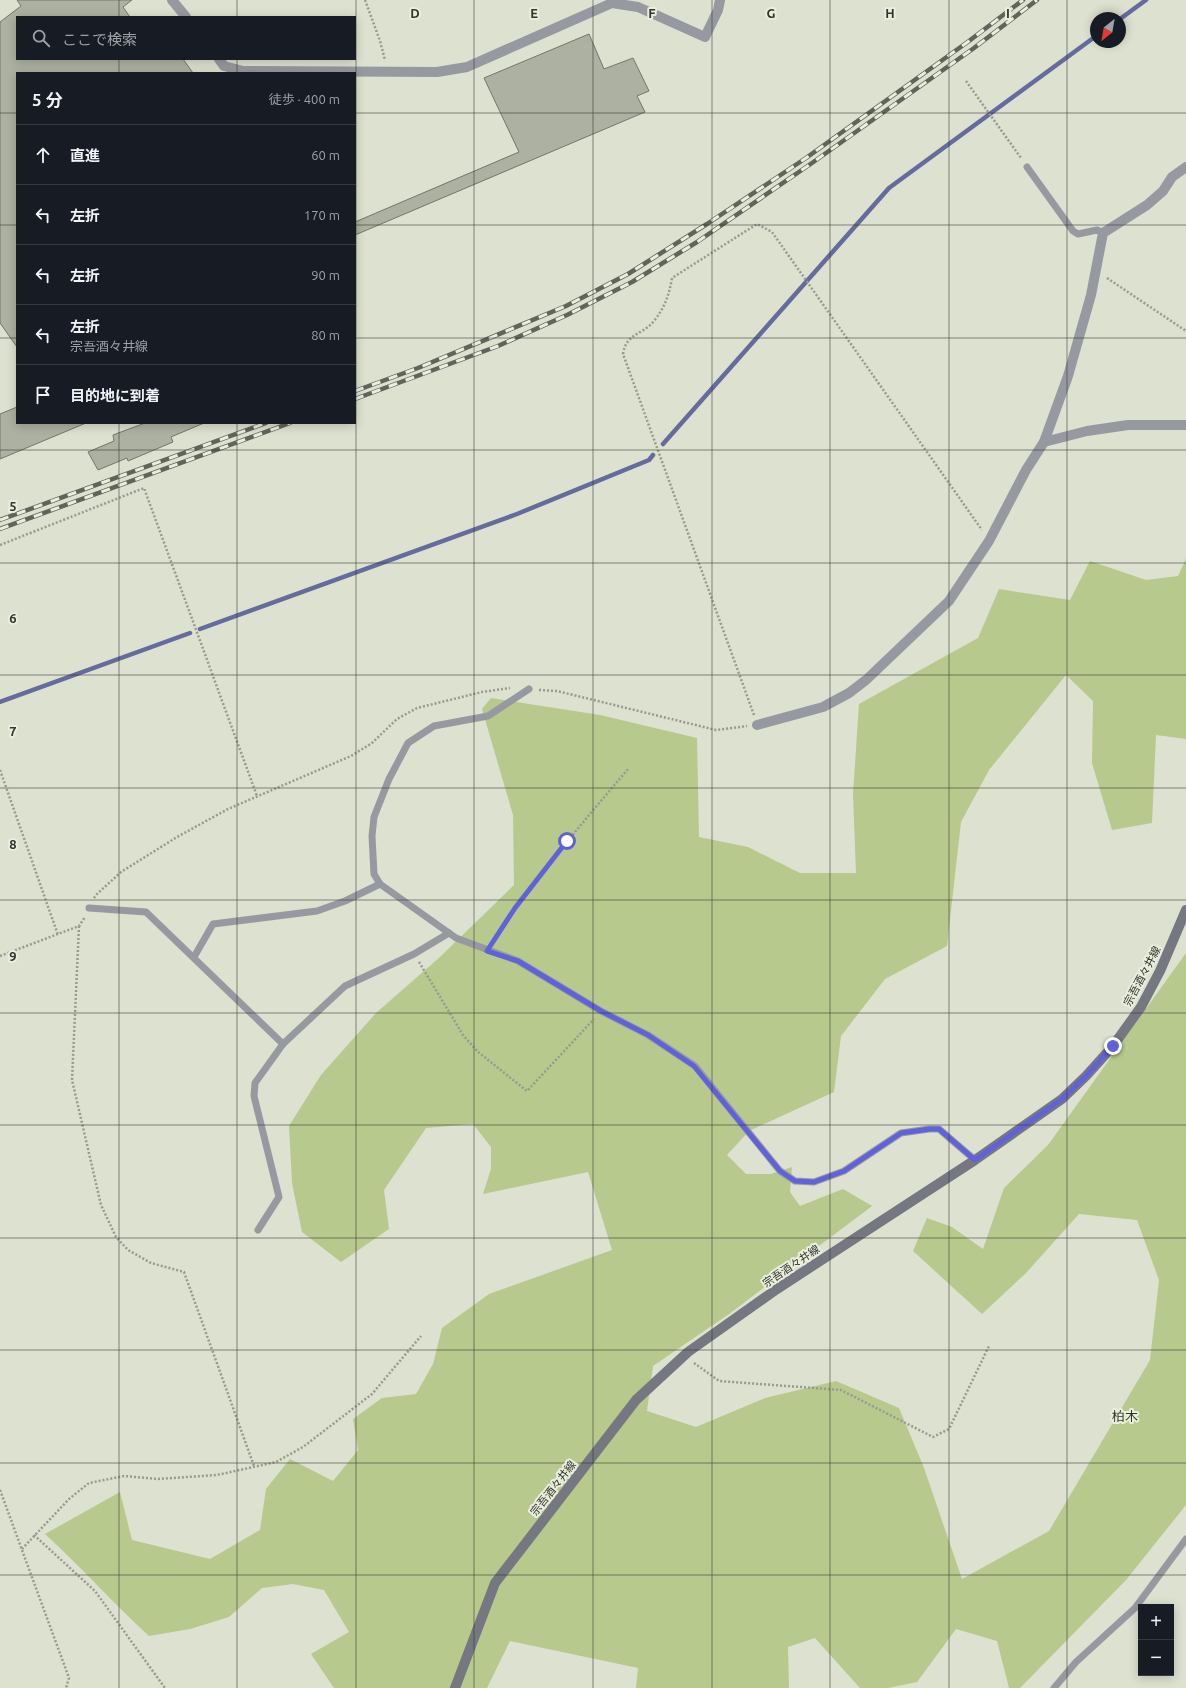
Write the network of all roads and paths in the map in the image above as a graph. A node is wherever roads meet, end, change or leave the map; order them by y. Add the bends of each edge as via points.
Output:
1 (172, 0) edge
2 (365, 0) edge
3 (720, 0) edge
4 (185, 16) edge
5 (220, 60) edge
6 (388, 72) junction
7 (966, 81) dead end
8 (1027, 167) joint
9 (1186, 167) edge
10 (1103, 233) junction
11 (1096, 271) junction
12 (1186, 331) edge
13 (1186, 425) edge
14 (1044, 442) junction
15 (989, 541) junction
16 (0, 545) edge
17 (529, 689) junction
18 (757, 725) junction
19 (628, 768) dead end
20 (0, 770) edge
21 (257, 796) junction
22 (380, 884) junction
23 (90, 908) junction
24 (1186, 910) edge
25 (79, 926) junction
26 (449, 933) junction
27 (58, 935) junction
28 (487, 951) junction
29 (414, 954) junction
30 (0, 956) edge
31 (194, 957) junction
32 (601, 1011) junction
33 (283, 1044) junction
34 (975, 1160) junction
35 (258, 1230) dead end
36 (421, 1336) dead end
37 (989, 1346) dead end
38 (684, 1355) junction
39 (254, 1466) junction
40 (0, 1490) edge
41 (34, 1535) junction
42 (1186, 1539) edge
43 (22, 1549) junction
44 (66, 1688) edge
45 (165, 1688) edge
46 (455, 1688) edge
47 (1054, 1688) edge

1 - 4 street
2 - 6 path
3 - 6 street via 718,10 704,37 638,6 612,3 467,67 437,72
5 - 6 street via 224,66 243,71
7 - 8 path
8 - 10 lane via 1073,231 1078,234 1097,230
9 - 10 street via 1172,177 1163,191 1147,205
10 - 11 street
11 - 12 path
11 - 14 street via 1092,295 1068,376
13 - 14 street via 1128,425 1087,431
14 - 15 street via 1026,470
15 - 18 street via 949,601 866,680 823,707
15 - 18 path via 772,232 757,224 672,278 668,298 653,322 629,339 623,354
16 - 21 path via 144,488
17 - 18 path via 557,691 716,730
17 - 21 path via 482,692 417,708 397,719 372,743 351,756
17 - 22 lane via 488,716 434,726 408,743 389,779 374,817 374,874
19 - 28 path via 515,908
20 - 27 path
21 - 23 path via 177,837 121,872 97,894
22 - 26 lane
22 - 31 lane via 317,911 213,924
23 - 25 path
23 - 31 lane via 146,912
24 - 34 main road, 宗吾酒々井線 via 1151,989 1113,1046 1062,1099
25 - 27 path
25 - 39 path via 72,1080 101,1205 116,1237 128,1250 151,1264 184,1272
26 - 28 lane
26 - 29 lane
27 - 30 path
28 - 32 lane via 518,961
29 - 32 path via 463,1035 478,1052 527,1092
29 - 33 lane via 345,986
31 - 33 lane
32 - 34 lane via 648,1035 694,1066 780,1171 795,1181 814,1182 844,1171 901,1133 930,1129 939,1129
33 - 35 lane via 255,1083 254,1096 279,1197
34 - 38 main road, 宗吾酒々井線 via 777,1289
36 - 39 path via 372,1394 303,1448 276,1462
37 - 38 path via 949,1429 933,1437 841,1390 719,1381
38 - 46 main road, 宗吾酒々井線 via 636,1400 495,1583
39 - 41 path via 217,1475 158,1479 124,1476 89,1483 69,1499
40 - 43 path
41 - 43 path
41 - 45 path via 95,1592
42 - 47 lane via 1135,1608 1076,1662
43 - 44 path via 69,1678

